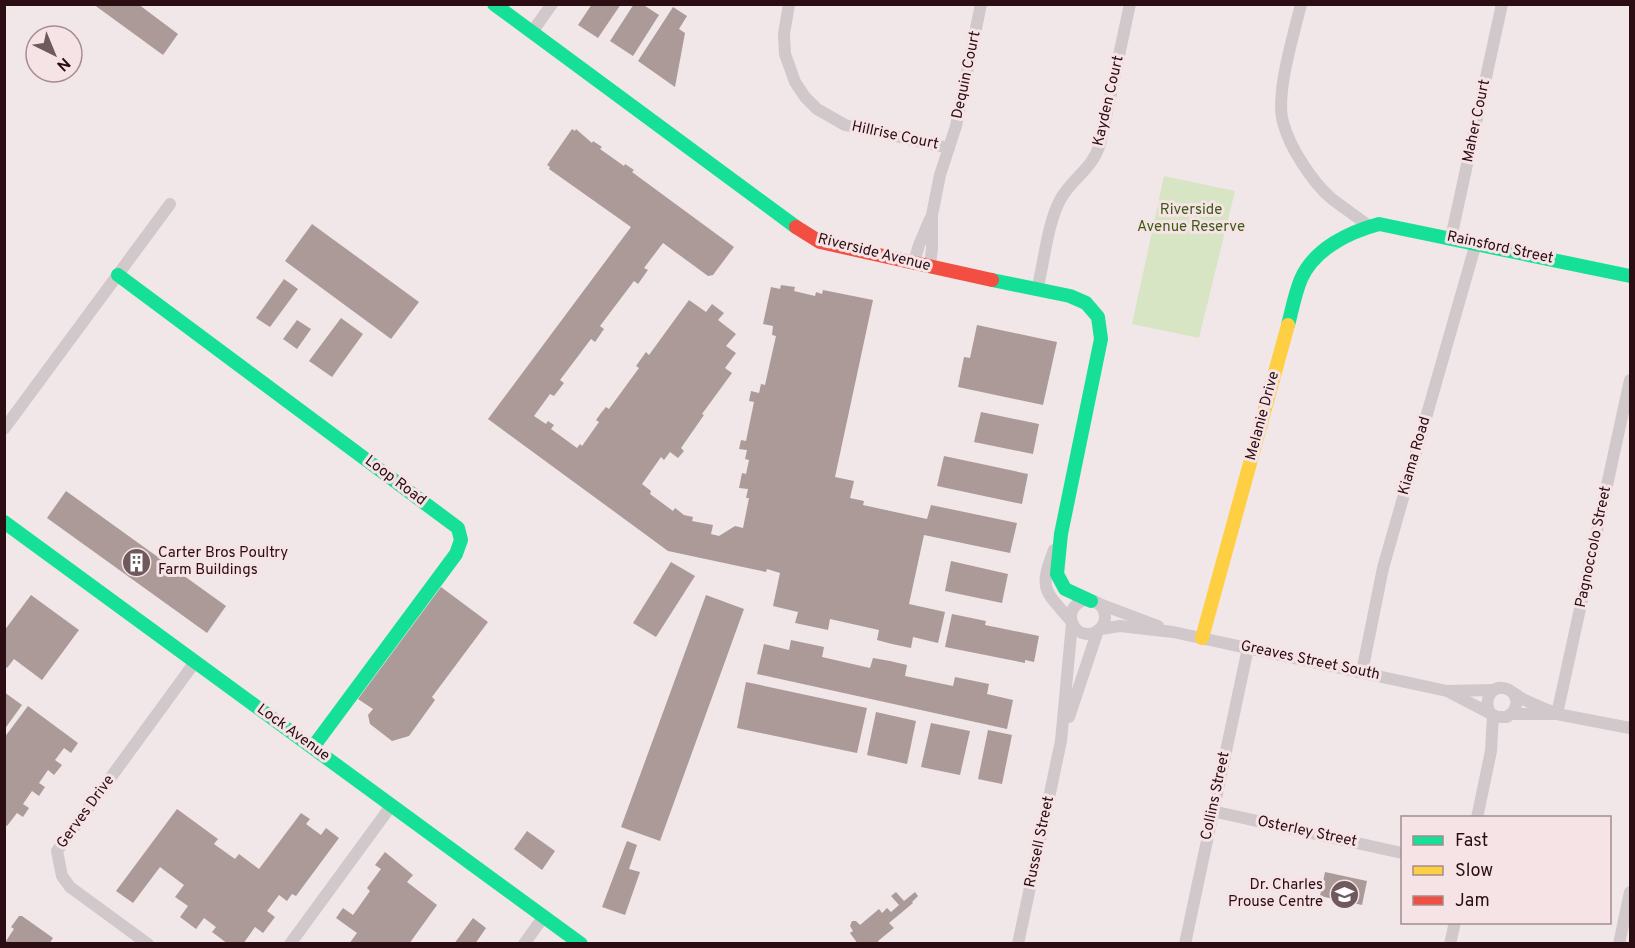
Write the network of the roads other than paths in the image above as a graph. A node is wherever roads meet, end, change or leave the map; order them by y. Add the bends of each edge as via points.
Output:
1 (494, 4) edge
2 (552, 4) edge
3 (789, 4) edge
4 (981, 4) edge
5 (1130, 4) edge
6 (1301, 4) edge
7 (1502, 4) edge
8 (532, 32) junction
9 (949, 148) junction
10 (170, 204) dead end
11 (932, 215) junction
12 (1369, 226) junction
13 (1451, 238) junction
14 (1476, 243) junction
15 (914, 262) junction
16 (930, 266) junction
17 (118, 275) junction
18 (1630, 276) edge
19 (1037, 290) junction
20 (1630, 380) edge
21 (4, 429) edge
22 (4, 522) edge
23 (1061, 534) junction
24 (1094, 602) junction
25 (1072, 622) junction
26 (1099, 630) junction
27 (1173, 632) junction
28 (1202, 638) junction
29 (1248, 648) junction
30 (195, 663) junction
31 (1362, 672) junction
32 (1493, 690) junction
33 (1447, 691) junction
34 (1514, 694) junction
35 (1491, 713) junction
36 (1557, 714) junction
37 (1509, 716) junction
38 (1630, 728) edge
39 (1061, 741) junction
40 (313, 747) junction
41 (1491, 751) junction
42 (391, 807) junction
43 (1212, 811) junction
44 (1477, 816) edge
45 (1401, 853) edge
46 (1630, 892) edge
47 (544, 916) junction
48 (1455, 924) edge
49 (148, 944) edge
50 (290, 944) edge
51 (524, 944) edge
52 (581, 944) edge
53 (1018, 944) edge
54 (1185, 944) edge
55 (1450, 944) edge
56 (1619, 944) edge

1 - 8 street, Riverside Avenue
2 - 8 street
3 - 9 street, Hillrise Court via 785,54 795,82 817,109 845,125
4 - 9 street, Dequin Court
5 - 19 street, Kayden Court via 1098,152 1057,207
6 - 12 street via 1282,92 1282,122 1297,155 1318,184
7 - 13 street, Maher Court
8 - 15 street, Riverside Avenue via 811,238
9 - 11 street, Dequin Court
10 - 17 street
11 - 15 street, Dequin Court
11 - 16 street, Dequin Court
12 - 13 street, Rainsford Street via 1379,224
12 - 28 street, Melanie Drive via 1324,250 1301,279
13 - 14 street, Rainsford Street
14 - 18 street, Rainsford Street
14 - 31 street, Kiama Road via 1383,568
15 - 16 street, Riverside Avenue
16 - 19 street, Riverside Avenue
17 - 21 street
17 - 40 street, Loop Road via 458,528 461,540 456,554
19 - 23 street, Riverside Avenue via 1085,302 1098,316 1101,339
20 - 36 street, Pagnoccolo Street
22 - 30 street, Lock Avenue
23 - 24 street, Riverside Avenue via 1057,574 1065,589
23 - 25 street, Riverside Avenue via 1045,574 1045,588
24 - 25 street via 1075,606
24 - 26 street via 1105,617
24 - 27 street, Greaves Street South
25 - 26 street via 1083,633
25 - 39 street, Russell Street
26 - 27 street, Greaves Street South via 1120,626
26 - 39 street, Russell Street
27 - 28 street, Greaves Street South
28 - 29 street, Greaves Street South
29 - 31 street, Greaves Street South
29 - 43 street, Collins Street
30 - 40 street, Lock Avenue
30 - 49 street, Gerves Drive via 57,851 62,876 70,887
31 - 33 street, Greaves Street South
32 - 33 street, Greaves Street South
32 - 34 street via 1504,688
32 - 35 street via 1487,697
33 - 35 street, Greaves Street South
34 - 36 street
34 - 37 street via 1516,707
35 - 37 street via 1502,718
35 - 41 street
36 - 37 street
36 - 38 street
37 - 41 street
39 - 53 street, Russell Street
40 - 42 street, Lock Avenue
41 - 44 street
42 - 47 street, Lock Avenue
42 - 50 street
43 - 45 street, Osterley Street
43 - 54 street, Collins Street
46 - 56 street
47 - 51 street
47 - 52 street, Lock Avenue
48 - 55 street

